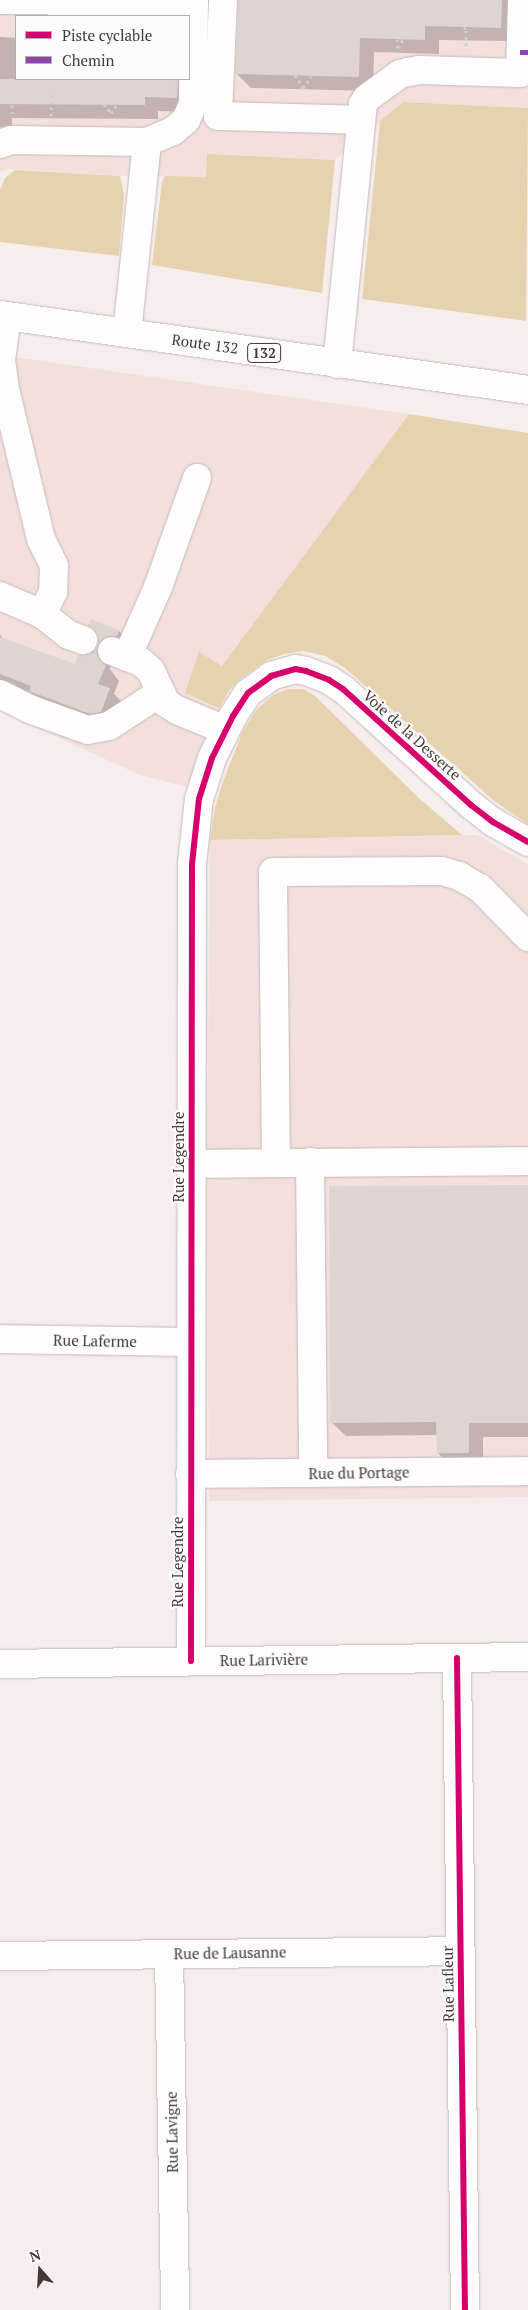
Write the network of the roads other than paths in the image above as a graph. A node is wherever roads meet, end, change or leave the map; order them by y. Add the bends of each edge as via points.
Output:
1 (0, 0) edge
2 (223, 0) edge
3 (522, 0) edge
4 (189, 114) junction
5 (218, 116) junction
6 (360, 120) junction
7 (147, 142) junction
8 (0, 144) edge
9 (4, 315) edge
10 (127, 333) junction
11 (337, 364) junction
12 (528, 390) edge
13 (6, 425) edge
14 (197, 478) dead end
15 (0, 596) edge
16 (42, 614) junction
17 (83, 640) dead end
18 (271, 676) joint
19 (160, 693) junction
20 (0, 694) edge
21 (226, 730) junction
22 (528, 842) edge
23 (528, 937) edge
24 (528, 1161) edge
25 (310, 1162) junction
26 (276, 1163) junction
27 (192, 1164) junction
28 (0, 1339) edge
29 (190, 1342) junction
30 (528, 1471) edge
31 (313, 1473) junction
32 (190, 1474) junction
33 (528, 1657) edge
34 (457, 1658) junction
35 (190, 1661) junction
36 (0, 1664) edge
37 (460, 1951) junction
38 (169, 1954) junction
39 (0, 1956) edge
40 (175, 2310) edge
41 (465, 2310) edge

1 - 4 main road via 194,2 193,104
2 - 5 main road
3 - 6 main road via 520,73 419,70 400,74 367,98
4 - 5 main road
4 - 7 main road via 174,131
5 - 6 main road
6 - 11 main road
7 - 8 main road via 11,140
7 - 10 main road
9 - 10 main road, Route 132 / 132
9 - 13 main road via 1,360
10 - 11 main road, Route 132 / 132
11 - 12 main road, Route 132 / 132
13 - 16 main road via 41,539 54,566 53,592
14 - 19 main road via 158,588 119,654 141,662 151,670
15 - 16 main road
16 - 17 main road via 70,635
18 - 21 main road, Rue Legendre via 248,693
18 - 22 main road, Voie de la Desserte via 306,670 343,689 471,805
19 - 20 main road via 109,726 88,730 32,710
19 - 21 main road via 166,703 177,710
21 - 27 main road, Rue Legendre via 203,784 193,847
23 - 26 main road via 480,888 442,871 273,872
24 - 25 main road
25 - 26 main road
25 - 31 main road
26 - 27 main road
27 - 29 main road, Rue Legendre
28 - 29 main road, Rue Laferme
29 - 32 main road, Rue Legendre
30 - 31 main road, Rue du Portage
31 - 32 main road, Rue du Portage
32 - 35 main road, Rue Legendre
33 - 34 main road, Rue Larivière
34 - 35 main road, Rue Larivière
34 - 37 main road, Rue Lafleur
35 - 36 main road, Rue Larivière
37 - 38 main road, Rue de Lausanne
37 - 41 main road, Rue Lafleur
38 - 39 main road, Rue de Lausanne
38 - 40 main road, Rue Lavigne

